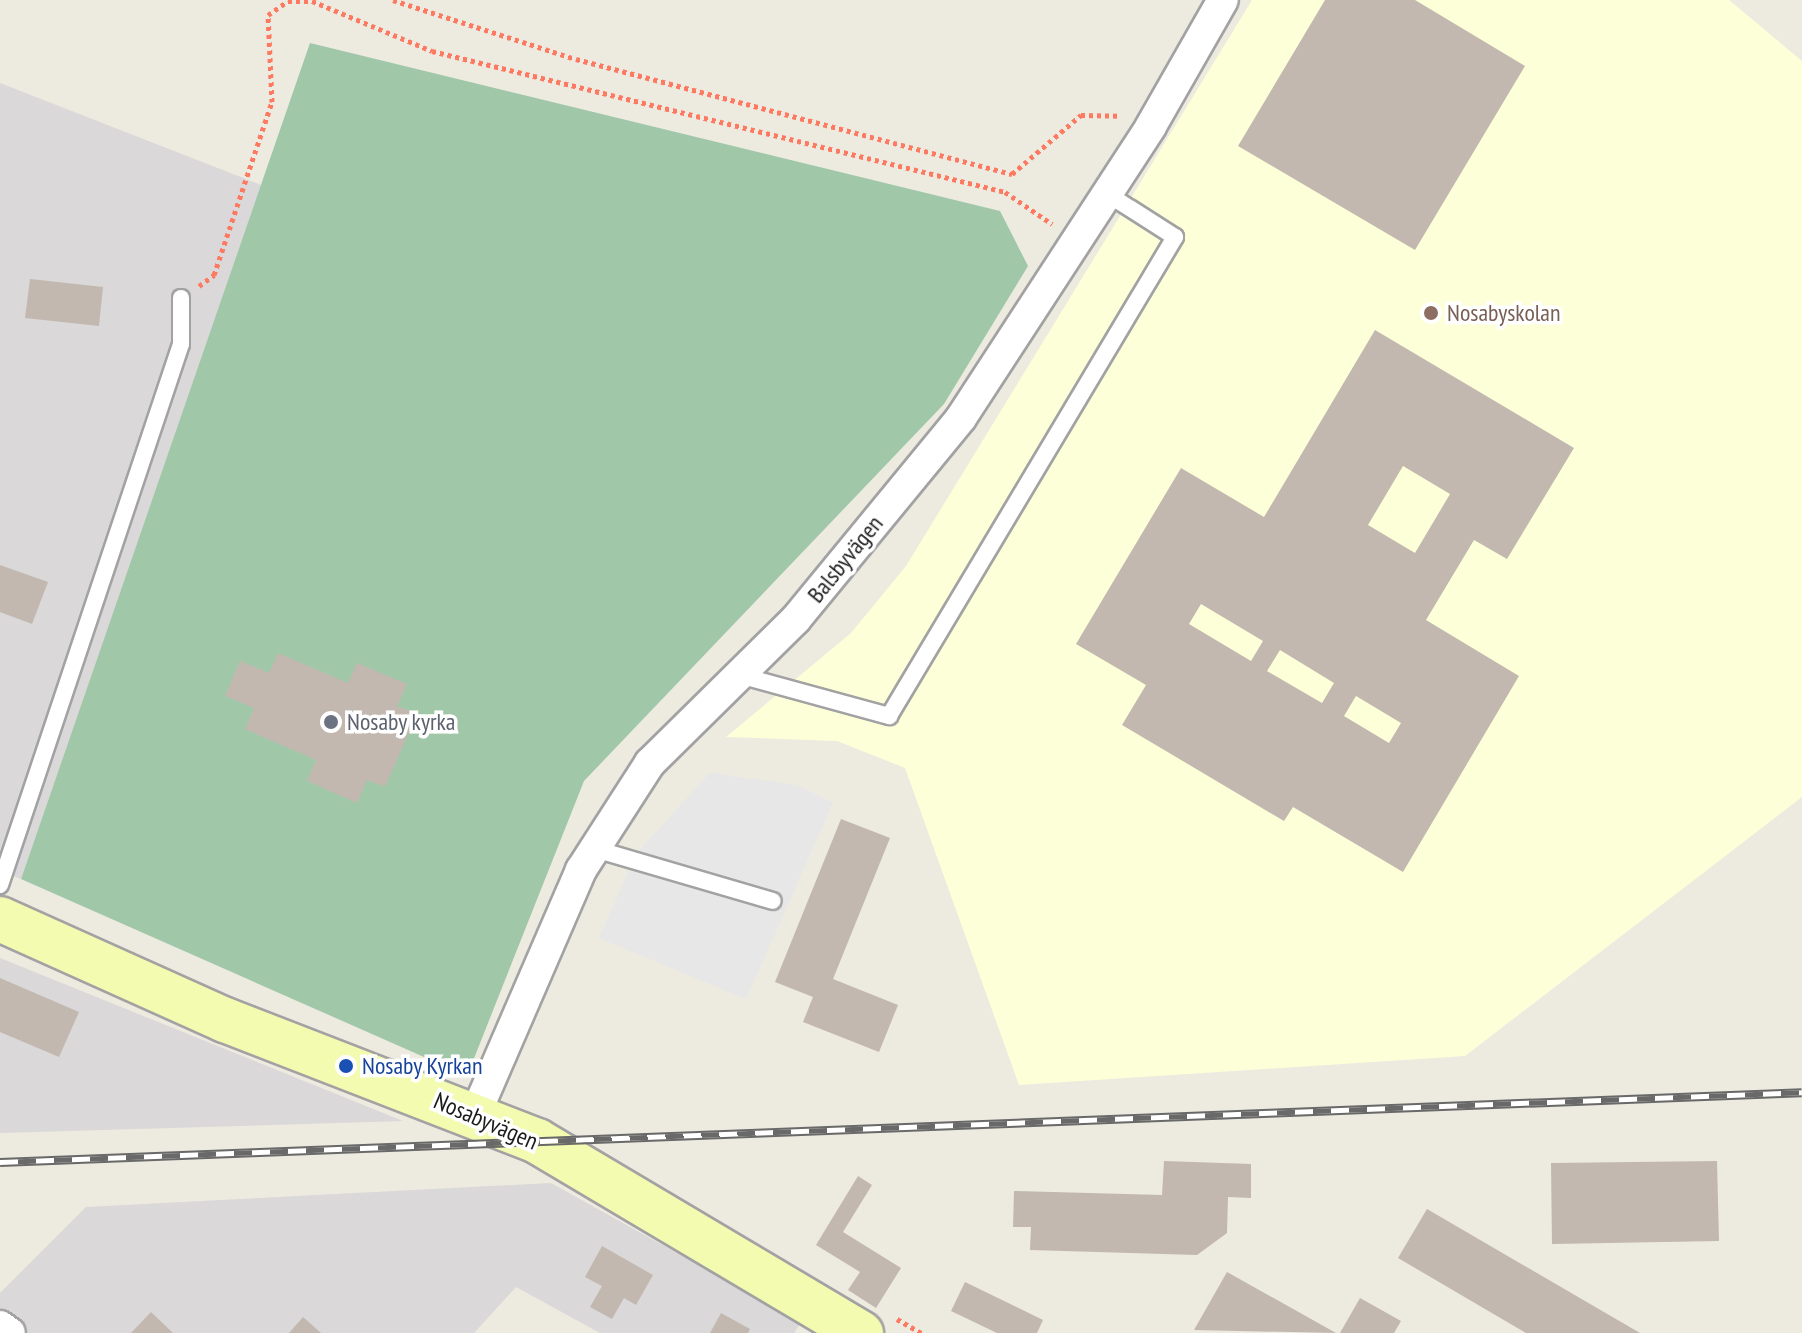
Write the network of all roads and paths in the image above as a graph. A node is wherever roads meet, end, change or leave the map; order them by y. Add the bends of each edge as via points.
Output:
1 (393, 0) edge
2 (1223, 0) edge
3 (1151, 126) junction
4 (1106, 193) junction
5 (1076, 240) junction
6 (181, 298) joint
7 (739, 675) junction
8 (595, 849) junction
9 (0, 885) edge
10 (773, 901) dead end
11 (0, 919) edge
12 (475, 1115) junction
13 (0, 1326) edge
14 (10, 1333) edge
15 (861, 1333) edge

1 - 3 path via 576,59 1012,174 1081,115 1104,111
2 - 3 street, Balsbyvägen
3 - 4 street, Balsbyvägen
4 - 5 street, Balsbyvägen
4 - 7 lane via 1175,237 889,716
5 - 6 path via 1005,192 432,51 312,1 288,1 268,15 272,102 214,275
5 - 7 street, Balsbyvägen via 961,418 796,619
6 - 9 lane via 181,344
7 - 8 street, Balsbyvägen via 650,763
8 - 10 lane
8 - 12 street, Balsbyvägen
11 - 12 main road, Nosabyvägen via 225,1020
12 - 15 main road, Nosabyvägen via 537,1141
13 - 14 street

